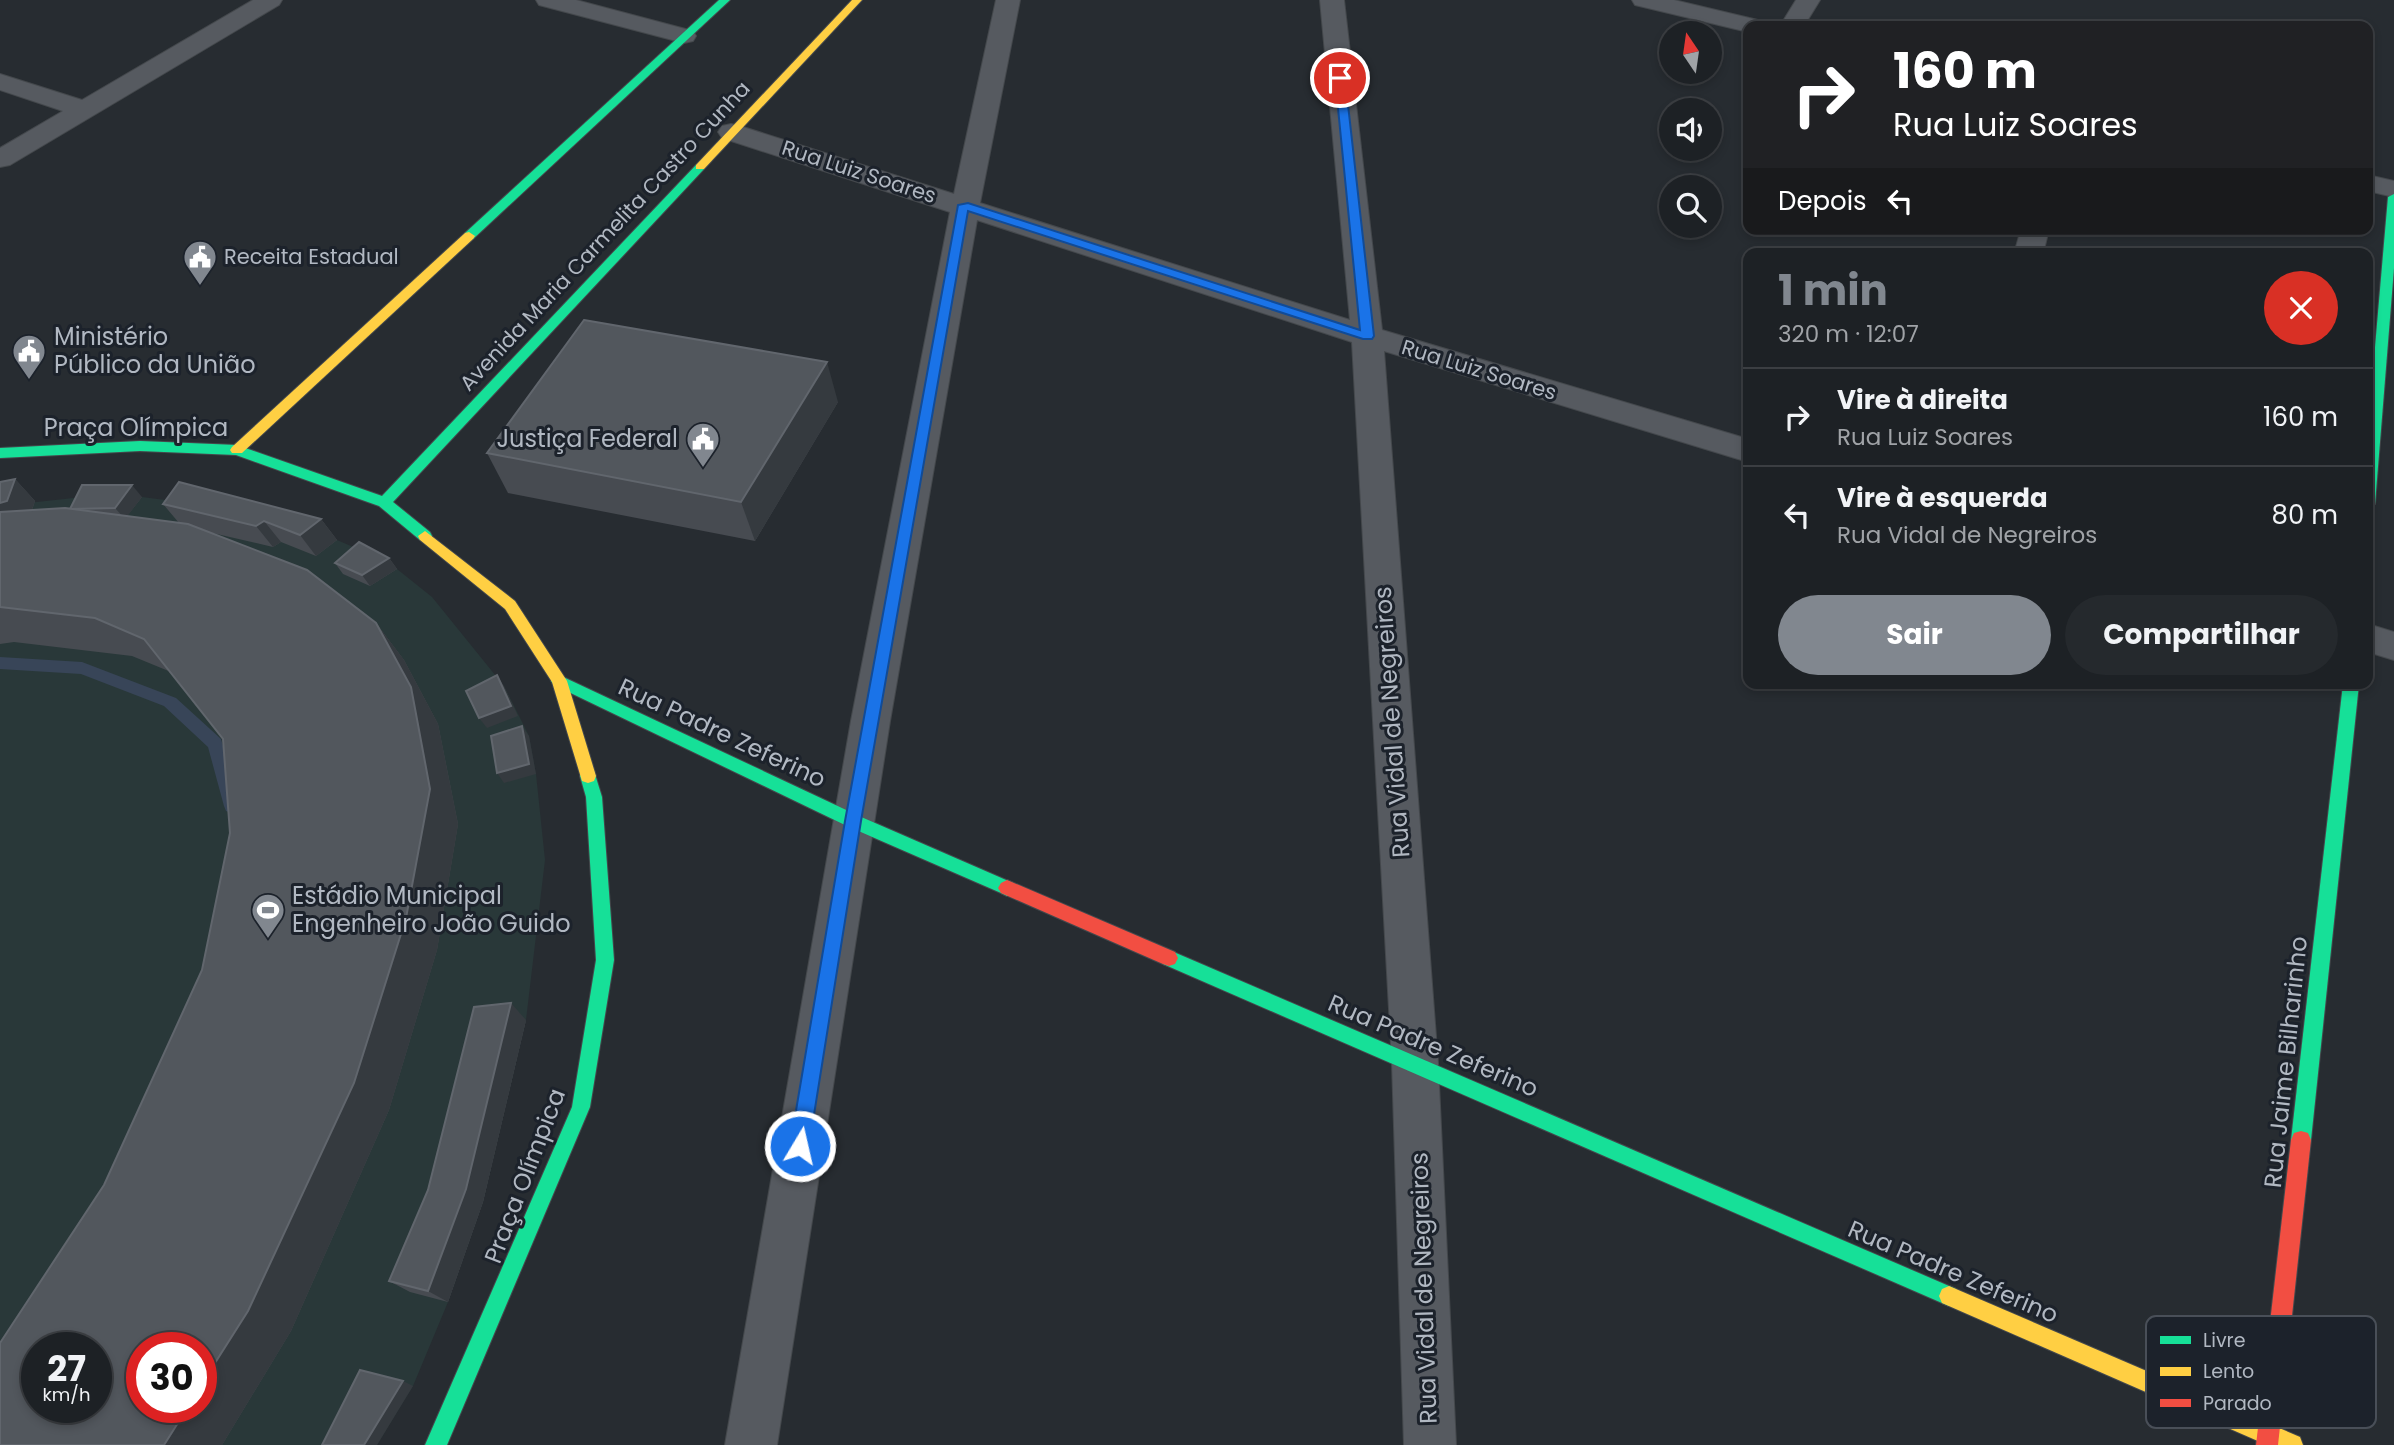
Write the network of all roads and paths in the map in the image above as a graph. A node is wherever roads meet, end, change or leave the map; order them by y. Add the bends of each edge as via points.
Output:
1 (270, 0) edge
2 (548, 0) edge
3 (725, 0) edge
4 (857, 0) edge
5 (1008, 0) edge
6 (1332, 0) edge
7 (1644, 0) edge
8 (1808, 0) edge
9 (1795, 21) edge
10 (1743, 24) edge
11 (684, 36) junction
12 (0, 82) edge
13 (84, 110) junction
14 (731, 132) junction
15 (0, 159) edge
16 (2373, 184) edge
17 (2394, 189) edge
18 (2394, 197) edge
19 (964, 205) junction
20 (1367, 336) junction
21 (2373, 444) edge
22 (1743, 449) edge
23 (237, 450) junction
24 (0, 453) edge
25 (384, 502) junction
26 (2373, 640) edge
27 (2394, 646) edge
28 (559, 681) junction
29 (2350, 689) edge
30 (853, 821) junction
31 (1415, 1063) junction
32 (2281, 1316) edge
33 (2146, 1386) edge
34 (2240, 1428) edge
35 (2267, 1440) edge
36 (436, 1445) edge
37 (751, 1445) edge
38 (1430, 1445) edge
39 (2292, 1445) edge

1 - 13 street
2 - 11 street
3 - 11 street
4 - 14 street, Avenida Maria Carmelita Castro Cunha
5 - 19 street
6 - 20 street, Rua Vidal de Negreiros
7 - 10 street
8 - 9 street
11 - 23 street
12 - 13 street
13 - 15 street
14 - 19 street, Rua Luiz Soares
14 - 25 street, Avenida Maria Carmelita Castro Cunha
16 - 17 street
18 - 21 street
19 - 20 street, Rua Luiz Soares
19 - 30 street
20 - 22 street, Rua Luiz Soares
20 - 31 street, Rua Vidal de Negreiros
23 - 24 street, Praça Olímpica via 140,446
23 - 25 street, Praça Olímpica
25 - 28 street, Praça Olímpica via 510,605
26 - 27 street
28 - 30 street, Rua Padre Zeferino
28 - 36 street, Praça Olímpica via 594,797 603,974 581,1107
29 - 32 street, Rua Jaime Bilharinho
30 - 31 street, Rua Padre Zeferino
30 - 37 street
31 - 33 street, Rua Padre Zeferino
31 - 38 street, Rua Vidal de Negreiros
34 - 35 street, Rua Padre Zeferino
35 - 39 street, Rua Padre Zeferino

